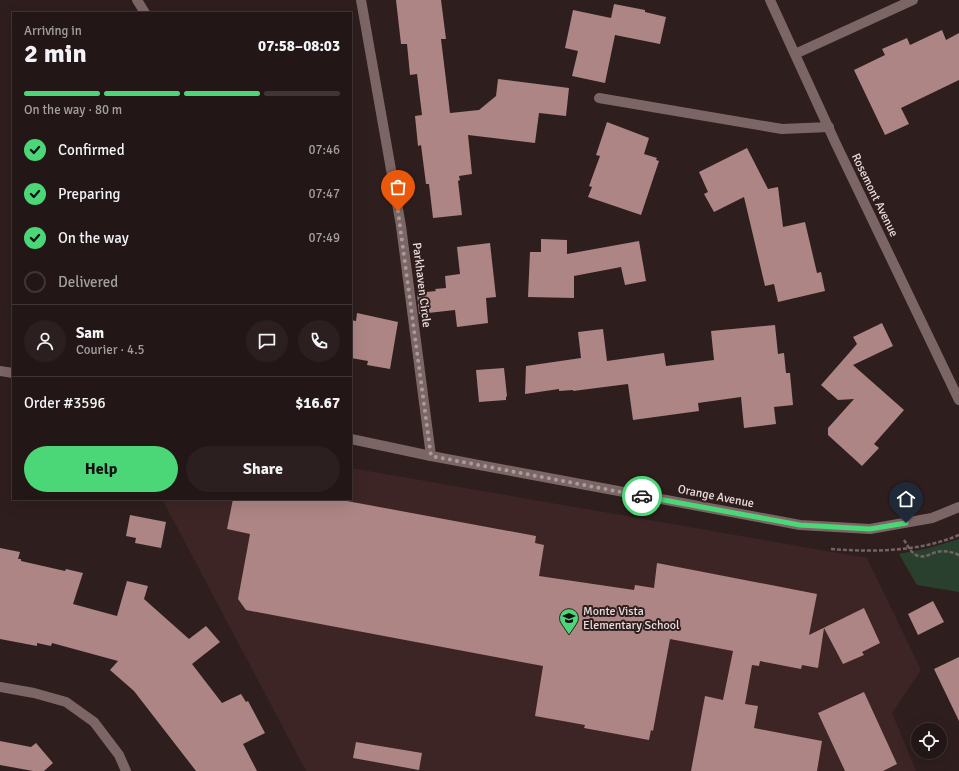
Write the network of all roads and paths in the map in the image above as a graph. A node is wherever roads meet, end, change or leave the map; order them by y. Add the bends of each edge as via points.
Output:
1 (138, 0) edge
2 (361, 0) edge
3 (770, 0) edge
4 (913, 0) edge
5 (144, 12) edge
6 (795, 54) junction
7 (599, 98) dead end
8 (829, 127) junction
9 (0, 371) edge
10 (12, 373) edge
11 (959, 400) edge
12 (352, 439) edge
13 (431, 456) junction
14 (959, 507) edge
15 (959, 535) edge
16 (831, 549) dead end
17 (912, 551) dead end
18 (959, 555) edge
19 (0, 687) edge
20 (126, 771) edge

1 - 5 street
2 - 13 street, Parkhaven Circle via 401,226
3 - 6 street, Rosemont Avenue
4 - 6 street
6 - 8 street, Rosemont Avenue
7 - 8 street via 782,129
8 - 11 street, Rosemont Avenue
9 - 10 street
12 - 13 street, Orange Avenue
13 - 14 street, Orange Avenue via 800,525 870,529 932,518
15 - 16 path via 928,546 910,548 860,551
17 - 18 path via 919,556 945,551
19 - 20 street via 66,702 94,722 119,755

